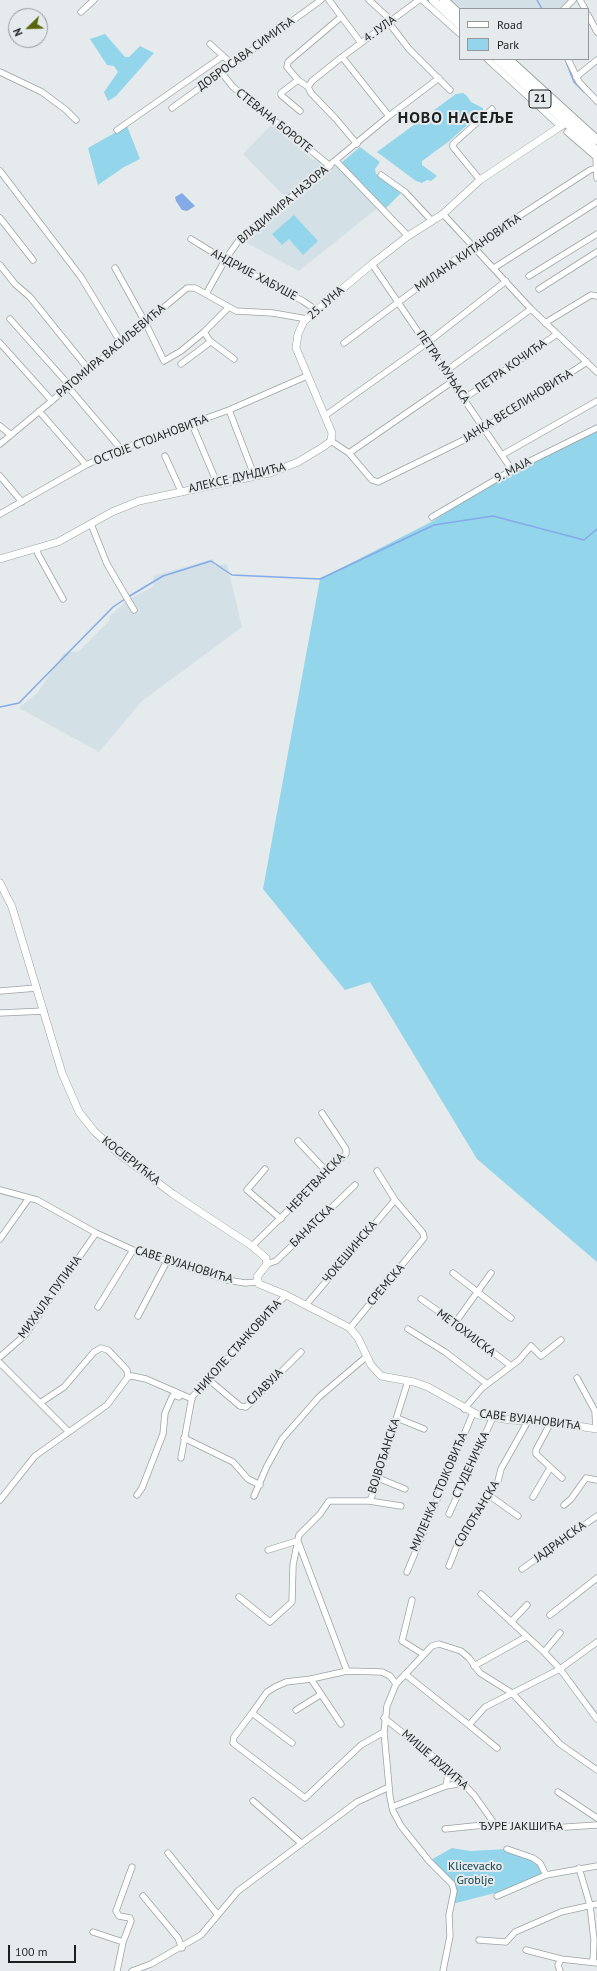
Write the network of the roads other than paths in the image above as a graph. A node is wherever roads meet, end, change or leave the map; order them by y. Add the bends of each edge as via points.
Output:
1 (94, 0) edge
2 (329, 0) edge
3 (369, 0) edge
4 (421, 0) edge
5 (433, 0) edge
6 (444, 0) edge
7 (574, 0) edge
8 (316, 1) edge
9 (565, 8) edge
10 (81, 12) dead end
11 (459, 14) edge
12 (341, 17) junction
13 (589, 17) edge
14 (390, 22) junction
15 (459, 24) edge
16 (597, 32) edge
17 (459, 33) edge
18 (361, 43) junction
19 (210, 44) dead end
20 (223, 56) junction
21 (342, 57) junction
22 (488, 60) edge
23 (498, 60) edge
24 (509, 60) edge
25 (568, 60) edge
26 (597, 60) edge
27 (232, 64) junction
28 (0, 72) edge
29 (221, 72) junction
30 (576, 77) junction
31 (439, 78) junction
32 (298, 80) junction
33 (308, 87) junction
34 (450, 90) dead end
35 (597, 100) edge
36 (172, 108) dead end
37 (492, 109) dead end
38 (300, 111) dead end
39 (390, 116) junction
40 (76, 120) dead end
41 (567, 123) junction
42 (117, 130) dead end
43 (567, 132) dead end
44 (586, 136) junction
45 (597, 140) edge
46 (357, 144) junction
47 (597, 151) edge
48 (336, 161) junction
49 (330, 166) junction
50 (596, 168) edge
51 (0, 171) edge
52 (381, 175) dead end
53 (597, 178) edge
54 (480, 180) junction
55 (597, 202) edge
56 (443, 214) junction
57 (0, 218) edge
58 (432, 221) junction
59 (597, 234) edge
60 (408, 236) junction
61 (191, 239) dead end
62 (474, 246) junction
63 (597, 252) edge
64 (33, 260) dead end
65 (224, 260) junction
66 (372, 264) junction
67 (0, 265) edge
68 (115, 268) dead end
69 (494, 268) junction
70 (529, 276) dead end
71 (506, 281) junction
72 (539, 289) dead end
73 (206, 294) junction
74 (597, 296) edge
75 (399, 303) junction
76 (228, 308) junction
77 (531, 309) junction
78 (316, 310) junction
79 (10, 319) dead end
80 (307, 319) junction
81 (145, 322) junction
82 (545, 323) junction
83 (204, 332) junction
84 (557, 334) junction
85 (210, 341) junction
86 (427, 342) junction
87 (0, 343) edge
88 (121, 343) junction
89 (344, 343) dead end
90 (234, 359) dead end
91 (587, 362) junction
92 (181, 364) dead end
93 (89, 370) junction
94 (446, 371) junction
95 (597, 372) edge
96 (307, 376) junction
97 (453, 381) junction
98 (70, 387) junction
99 (465, 398) junction
100 (52, 401) junction
101 (597, 401) edge
102 (229, 410) junction
103 (39, 411) junction
104 (326, 415) junction
105 (192, 424) junction
106 (0, 426) edge
107 (484, 428) junction
108 (597, 428) edge
109 (12, 435) junction
110 (331, 441) junction
111 (0, 444) edge
112 (122, 449) junction
113 (349, 453) junction
114 (502, 455) junction
115 (165, 456) dead end
116 (86, 465) junction
117 (512, 470) junction
118 (254, 475) junction
119 (0, 476) edge
120 (217, 483) junction
121 (181, 491) junction
122 (22, 502) junction
123 (0, 514) edge
124 (432, 517) dead end
125 (91, 524) junction
126 (37, 549) junction
127 (0, 559) edge
128 (63, 599) dead end
129 (134, 610) dead end
130 (0, 883) edge
131 (37, 988) junction
132 (0, 991) edge
133 (44, 1011) junction
134 (0, 1013) edge
135 (322, 1113) dead end
136 (298, 1142) dead end
137 (265, 1169) dead end
138 (377, 1171) dead end
139 (327, 1172) junction
140 (355, 1185) dead end
141 (0, 1190) edge
142 (29, 1198) junction
143 (395, 1200) junction
144 (281, 1219) junction
145 (96, 1233) junction
146 (0, 1239) edge
147 (252, 1246) junction
148 (133, 1250) junction
149 (167, 1261) junction
150 (267, 1264) junction
151 (453, 1273) dead end
152 (491, 1273) dead end
153 (257, 1282) junction
154 (477, 1291) junction
155 (286, 1295) junction
156 (421, 1299) dead end
157 (306, 1305) junction
158 (98, 1307) dead end
159 (138, 1316) dead end
160 (511, 1318) dead end
161 (455, 1323) junction
162 (350, 1328) junction
163 (408, 1330) dead end
164 (561, 1340) dead end
165 (301, 1352) dead end
166 (0, 1357) edge
167 (366, 1357) junction
168 (0, 1363) edge
169 (511, 1366) junction
170 (128, 1377) junction
171 (577, 1378) dead end
172 (208, 1379) junction
173 (408, 1381) junction
174 (487, 1384) junction
175 (189, 1398) junction
176 (40, 1403) junction
177 (464, 1409) junction
178 (473, 1413) junction
179 (493, 1417) junction
180 (397, 1418) junction
181 (528, 1421) junction
182 (551, 1422) junction
183 (424, 1428) dead end
184 (597, 1429) edge
185 (69, 1432) junction
186 (184, 1438) junction
187 (181, 1458) dead end
188 (550, 1468) junction
189 (378, 1478) junction
190 (562, 1478) dead end
191 (597, 1480) edge
192 (260, 1485) junction
193 (405, 1489) dead end
194 (137, 1495) dead end
195 (254, 1496) dead end
196 (490, 1496) junction
197 (533, 1497) dead end
198 (0, 1500) edge
199 (369, 1501) junction
200 (564, 1505) dead end
201 (401, 1506) dead end
202 (449, 1514) dead end
203 (518, 1516) dead end
204 (597, 1516) edge
205 (297, 1541) junction
206 (268, 1550) dead end
207 (449, 1566) dead end
208 (522, 1569) dead end
209 (407, 1572) dead end
210 (597, 1578) edge
211 (480, 1594) dead end
212 (239, 1597) dead end
213 (412, 1600) dead end
214 (527, 1605) dead end
215 (550, 1614) dead end
216 (511, 1622) junction
217 (560, 1633) dead end
218 (526, 1637) junction
219 (597, 1642) edge
220 (544, 1652) junction
221 (423, 1654) junction
222 (474, 1666) junction
223 (560, 1668) junction
224 (347, 1671) junction
225 (405, 1674) junction
226 (311, 1679) junction
227 (396, 1684) junction
228 (512, 1693) junction
229 (320, 1695) junction
230 (296, 1710) dead end
231 (252, 1713) junction
232 (384, 1718) junction
233 (597, 1720) edge
234 (341, 1724) dead end
235 (468, 1725) junction
236 (384, 1732) junction
237 (292, 1742) dead end
238 (497, 1748) dead end
239 (449, 1769) junction
240 (597, 1770) edge
241 (463, 1783) junction
242 (446, 1786) junction
243 (389, 1787) junction
244 (558, 1792) dead end
245 (252, 1801) dead end
246 (392, 1807) junction
247 (597, 1818) edge
248 (597, 1825) edge
249 (496, 1826) junction
250 (445, 1829) dead end
251 (301, 1843) junction
252 (507, 1849) dead end
253 (168, 1853) dead end
254 (597, 1866) edge
255 (132, 1867) dead end
256 (579, 1868) junction
257 (546, 1875) junction
258 (143, 1896) dead end
259 (497, 1896) dead end
260 (597, 1904) edge
261 (590, 1905) junction
262 (218, 1914) junction
263 (93, 1932) dead end
264 (479, 1940) dead end
265 (596, 1940) edge
266 (123, 1942) junction
267 (182, 1948) junction
268 (526, 1950) dead end
269 (561, 1959) junction
270 (595, 1962) edge
271 (116, 1971) edge
272 (132, 1971) edge
273 (444, 1971) edge
274 (560, 1971) edge

1 - 10 street
2 - 12 street
3 - 14 street
4 - 14 street, 4. ЈУЛА
4 - 17 street
5 - 15 main road
6 - 11 main road
7 - 9 street
8 - 27 street, ДОБРОСАВА СИМИЋА
12 - 18 street
12 - 32 street via 288,62 289,70
13 - 16 street
14 - 18 street, 4. ЈУЛА
14 - 31 street via 409,49
18 - 21 street, 4. ЈУЛА
19 - 20 street
20 - 27 street
20 - 42 street
21 - 33 street, 4. ЈУЛА
21 - 39 street
22 - 41 street
23 - 41 main road, 21
24 - 41 main road, 21
25 - 30 street
26 - 30 street
27 - 29 street, ДОБРОСАВА СИМИЋА
28 - 40 street via 42,92
29 - 36 street, ДОБРОСАВА СИМИЋА
29 - 49 street, СТЕВАНА БОРОТЕ via 233,88
30 - 35 street
31 - 34 street
31 - 39 street, ВЛАДИМИРА НАЗОРА
32 - 33 street
32 - 38 street via 281,95
33 - 46 street via 311,94
37 - 54 street via 453,144
39 - 46 street, ВЛАДИМИРА НАЗОРА
41 - 44 main road, 21
41 - 54 street, 25. ЈУНА
43 - 50 street via 594,155
44 - 45 main road, 21
44 - 47 main road, 21
46 - 48 street, ВЛАДИМИРА НАЗОРА
48 - 49 street, ВЛАДИМИРА НАЗОРА
48 - 60 street
49 - 65 street, ВЛАДИМИРА НАЗОРА via 239,240
50 - 53 street
50 - 62 street, МИЛАНА КИТАНОВИЋА
51 - 88 street via 81,277
52 - 58 street via 405,192
54 - 56 street, 25. ЈУНА
55 - 69 street
56 - 58 street, 25. ЈУНА
56 - 62 street
57 - 64 street
58 - 60 street, 25. ЈУНА
59 - 70 street
60 - 66 street, 25. ЈУНА
61 - 65 street, АНДРИЈЕ ХАБУШЕ
62 - 69 street
62 - 75 street, МИЛАНА КИТАНОВИЋА
63 - 72 street
65 - 73 street, ВЛАДИМИРА НАЗОРА
65 - 78 street, АНДРИЈЕ ХАБУШЕ
66 - 75 street, ПЕТРА МУЊАСА
66 - 78 street, 25. ЈУНА
67 - 93 street via 15,284 30,297
68 - 81 street
69 - 71 street
71 - 77 street
71 - 86 street
73 - 76 street, РАТОМИРА ВАСИЉЕВИЋА
73 - 81 street, РАТОМИРА ВАСИЉЕВИЋА via 195,288 187,288
74 - 82 street via 591,295
75 - 86 street, ПЕТРА МУЊАСА
75 - 89 street, МИЛАНА КИТАНОВИЋА
76 - 80 street via 240,312 273,313
76 - 83 street
77 - 82 street
77 - 94 street
78 - 80 street, 25. ЈУНА
79 - 98 street
80 - 96 street, 25. ЈУНА via 300,329 296,344
81 - 83 street via 164,361
81 - 88 street, РАТОМИРА ВАСИЉЕВИЋА
82 - 84 street
83 - 85 street
84 - 91 street
84 - 99 street, ПЕТРА КОЧИЋА
85 - 90 street
85 - 92 street
86 - 94 street, ПЕТРА МУЊАСА
86 - 104 street
87 - 100 street
88 - 93 street, РАТОМИРА ВАСИЉЕВИЋА
91 - 95 street
91 - 107 street, ЈАНКА ВЕСЕЛИНОВИЋА
93 - 98 street, РАТОМИРА ВАСИЉЕВИЋА
94 - 97 street, ПЕТРА МУЊАСА
96 - 102 street, ОСТОЈЕ СТОЈАНОВИЋА
96 - 104 street, 25. ЈУНА
97 - 99 street, ПЕТРА МУЊАСА
97 - 113 street
98 - 100 street, РАТОМИРА ВАСИЉЕВИЋА
98 - 112 street
99 - 107 street, ПЕТРА МУЊАСА
100 - 103 street, РАТОМИРА ВАСИЉЕВИЋА
101 - 114 street
102 - 105 street, ОСТОЈЕ СТОЈАНОВИЋА
102 - 118 street
103 - 109 street, РАТОМИРА ВАСИЉЕВИЋА
103 - 116 street
104 - 110 street, 25. ЈУНА via 332,433
105 - 112 street, ОСТОЈЕ СТОЈАНОВИЋА
105 - 120 street
106 - 109 street
107 - 113 street, ЈАНКА ВЕСЕЛИНОВИЋА via 476,435 378,482 368,477
107 - 114 street, ПЕТРА МУЊАСА
108 - 117 street, 9. МАЈА
109 - 111 street, РАТОМИРА ВАСИЉЕВИЋА
110 - 113 street
110 - 118 street, АЛЕКСЕ ДУНДИЋА via 298,462 270,473
112 - 116 street, ОСТОЈЕ СТОЈАНОВИЋА
114 - 117 street, ПЕТРА МУЊАСА
115 - 121 street
116 - 122 street, ОСТОЈЕ СТОЈАНОВИЋА
117 - 124 street, 9. МАЈА
118 - 120 street, АЛЕКСЕ ДУНДИЋА
119 - 122 street
120 - 121 street, АЛЕКСЕ ДУНДИЋА
121 - 125 street, АЛЕКСЕ ДУНДИЋА via 139,501
122 - 123 street, ОСТОЈЕ СТОЈАНОВИЋА
125 - 126 street, АЛЕКСЕ ДУНДИЋА via 58,542
125 - 129 street via 107,564
126 - 127 street, АЛЕКСЕ ДУНДИЋА
126 - 128 street
130 - 131 street, КОСЈЕРИЋКА via 12,906
131 - 132 street
131 - 133 street, КОСЈЕРИЋКА
133 - 134 street
133 - 147 street, КОСЈЕРИЋКА via 62,1073 79,1112 94,1132 173,1194
135 - 139 street, НЕРЕТВАНСКА via 347,1152
136 - 139 street
137 - 144 street via 248,1190
138 - 143 street
139 - 144 street, НЕРЕТВАНСКА
140 - 150 street, БАНАТСКА via 276,1261
141 - 142 street, САВЕ ВУЈАНОВИЋА
142 - 145 street, САВЕ ВУЈАНОВИЋА
142 - 146 street
143 - 157 street, ЧОКЕШИНСКА
143 - 162 street, СРЕМСКА via 423,1233 424,1238
144 - 147 street, НЕРЕТВАНСКА
145 - 148 street, САВЕ ВУЈАНОВИЋА
145 - 166 street, МИХАЈЛА ПУПИНА via 25,1335
147 - 150 street, КОСЈЕРИЋКА via 266,1258
148 - 149 street, САВЕ ВУЈАНОВИЋА
148 - 158 street
149 - 153 street, САВЕ ВУЈАНОВИЋА via 227,1280
149 - 159 street
150 - 153 street via 258,1275
151 - 154 street
152 - 154 street
153 - 155 street, САВЕ ВУЈАНОВИЋА
154 - 160 street
154 - 161 street
155 - 157 street, САВЕ ВУЈАНОВИЋА
155 - 172 street, НИКОЛЕ СТАНКОВИЋА
156 - 161 street, МЕТОХИЈСКА
157 - 162 street, САВЕ ВУЈАНОВИЋА
161 - 169 street, МЕТОХИЈСКА
162 - 167 street, САВЕ ВУЈАНОВИЋА via 358,1338
163 - 174 street via 445,1352
164 - 169 street via 541,1356 532,1346
165 - 172 street, СЛАВУЈА via 246,1407 240,1406
167 - 173 street, САВЕ ВУЈАНОВИЋА via 381,1376
167 - 192 street via 319,1397 282,1439
168 - 176 street
169 - 174 street
170 - 175 street via 146,1379
170 - 176 street via 127,1370 108,1350 101,1348 94,1352 64,1387
170 - 185 street via 107,1405
171 - 184 street via 595,1411
172 - 175 street, НИКОЛЕ СТАНКОВИЋА
173 - 177 street, САВЕ ВУЈАНОВИЋА via 436,1392
173 - 180 street, ВОЈВОЂАНСКА
174 - 177 street
175 - 186 street via 191,1411
175 - 194 street via 174,1395 172,1397 165,1413 163,1434
176 - 185 street
177 - 178 street, САВЕ ВУЈАНОВИЋА
178 - 179 street, САВЕ ВУЈАНОВИЋА
178 - 209 street, МИЛЕНКА СТОЈКОВИЋА
179 - 181 street, САВЕ ВУЈАНОВИЋА
179 - 202 street, СТУДЕНИЧКА
180 - 183 street
180 - 189 street, ВОЈВОЂАНСКА
181 - 182 street, САВЕ ВУЈАНОВИЋА
181 - 196 street, СОПОЋАНСКА via 501,1469
182 - 184 street, САВЕ ВУЈАНОВИЋА
182 - 188 street via 536,1452
185 - 198 street via 35,1456
186 - 187 street
186 - 192 street via 233,1462 248,1479
188 - 190 street
188 - 197 street
189 - 193 street
189 - 199 street, ВОЈВОЂАНСКА
191 - 200 street via 586,1478
192 - 195 street
196 - 203 street
196 - 207 street, СОПОЋАНСКА via 460,1538
199 - 201 street
199 - 205 street, ВОЈВОЂАНСКА via 328,1501 320,1514 299,1535
204 - 208 street, ЈАДРАНСКА
205 - 206 street
205 - 212 street, ВОЈВОЂАНСКА via 293,1565 293,1600 273,1621 268,1621
205 - 224 street
210 - 215 street
211 - 216 street
213 - 221 street via 402,1641
214 - 216 street
216 - 218 street
217 - 220 street
218 - 220 street
218 - 222 street
219 - 223 street
220 - 223 street
221 - 222 street via 435,1644 444,1645 465,1654
221 - 225 street
222 - 228 street via 480,1673
223 - 228 street
223 - 233 street
224 - 226 street
224 - 227 street via 382,1672 390,1676
225 - 227 street
225 - 235 street
226 - 229 street
226 - 231 street via 286,1682 275,1687 267,1692
227 - 232 street
228 - 235 street via 485,1707
228 - 240 street via 560,1744
229 - 230 street
229 - 234 street
231 - 236 street via 234,1737 233,1743 305,1798 360,1745
231 - 237 street
232 - 236 street
232 - 239 street, МИШЕ ДУДИЋА
235 - 238 street
236 - 243 street
239 - 241 street, МИШЕ ДУДИЋА
239 - 242 street
241 - 242 street
241 - 249 street, МИШЕ ДУДИЋА
242 - 246 street
243 - 246 street
243 - 251 street via 357,1802
244 - 247 street
245 - 251 street
246 - 273 street via 401,1826 428,1861 452,1884 454,1891 449,1915 450,1936
248 - 249 street, ЂУРЕ ЈАКШИЋА via 552,1828
249 - 250 street, ЂУРЕ ЈАКШИЋА
251 - 262 street via 238,1891
252 - 257 street via 533,1858
253 - 262 street
254 - 256 street
255 - 266 street via 116,1911 119,1916 130,1918 131,1921
256 - 257 street
256 - 261 street
257 - 259 street
258 - 267 street via 178,1938
260 - 261 street
261 - 264 street via 561,1912 514,1932 506,1942
261 - 265 street
262 - 267 street via 201,1935
263 - 266 street
265 - 270 street
266 - 271 street
267 - 272 street
268 - 269 street
269 - 270 street
269 - 274 street via 558,1965

